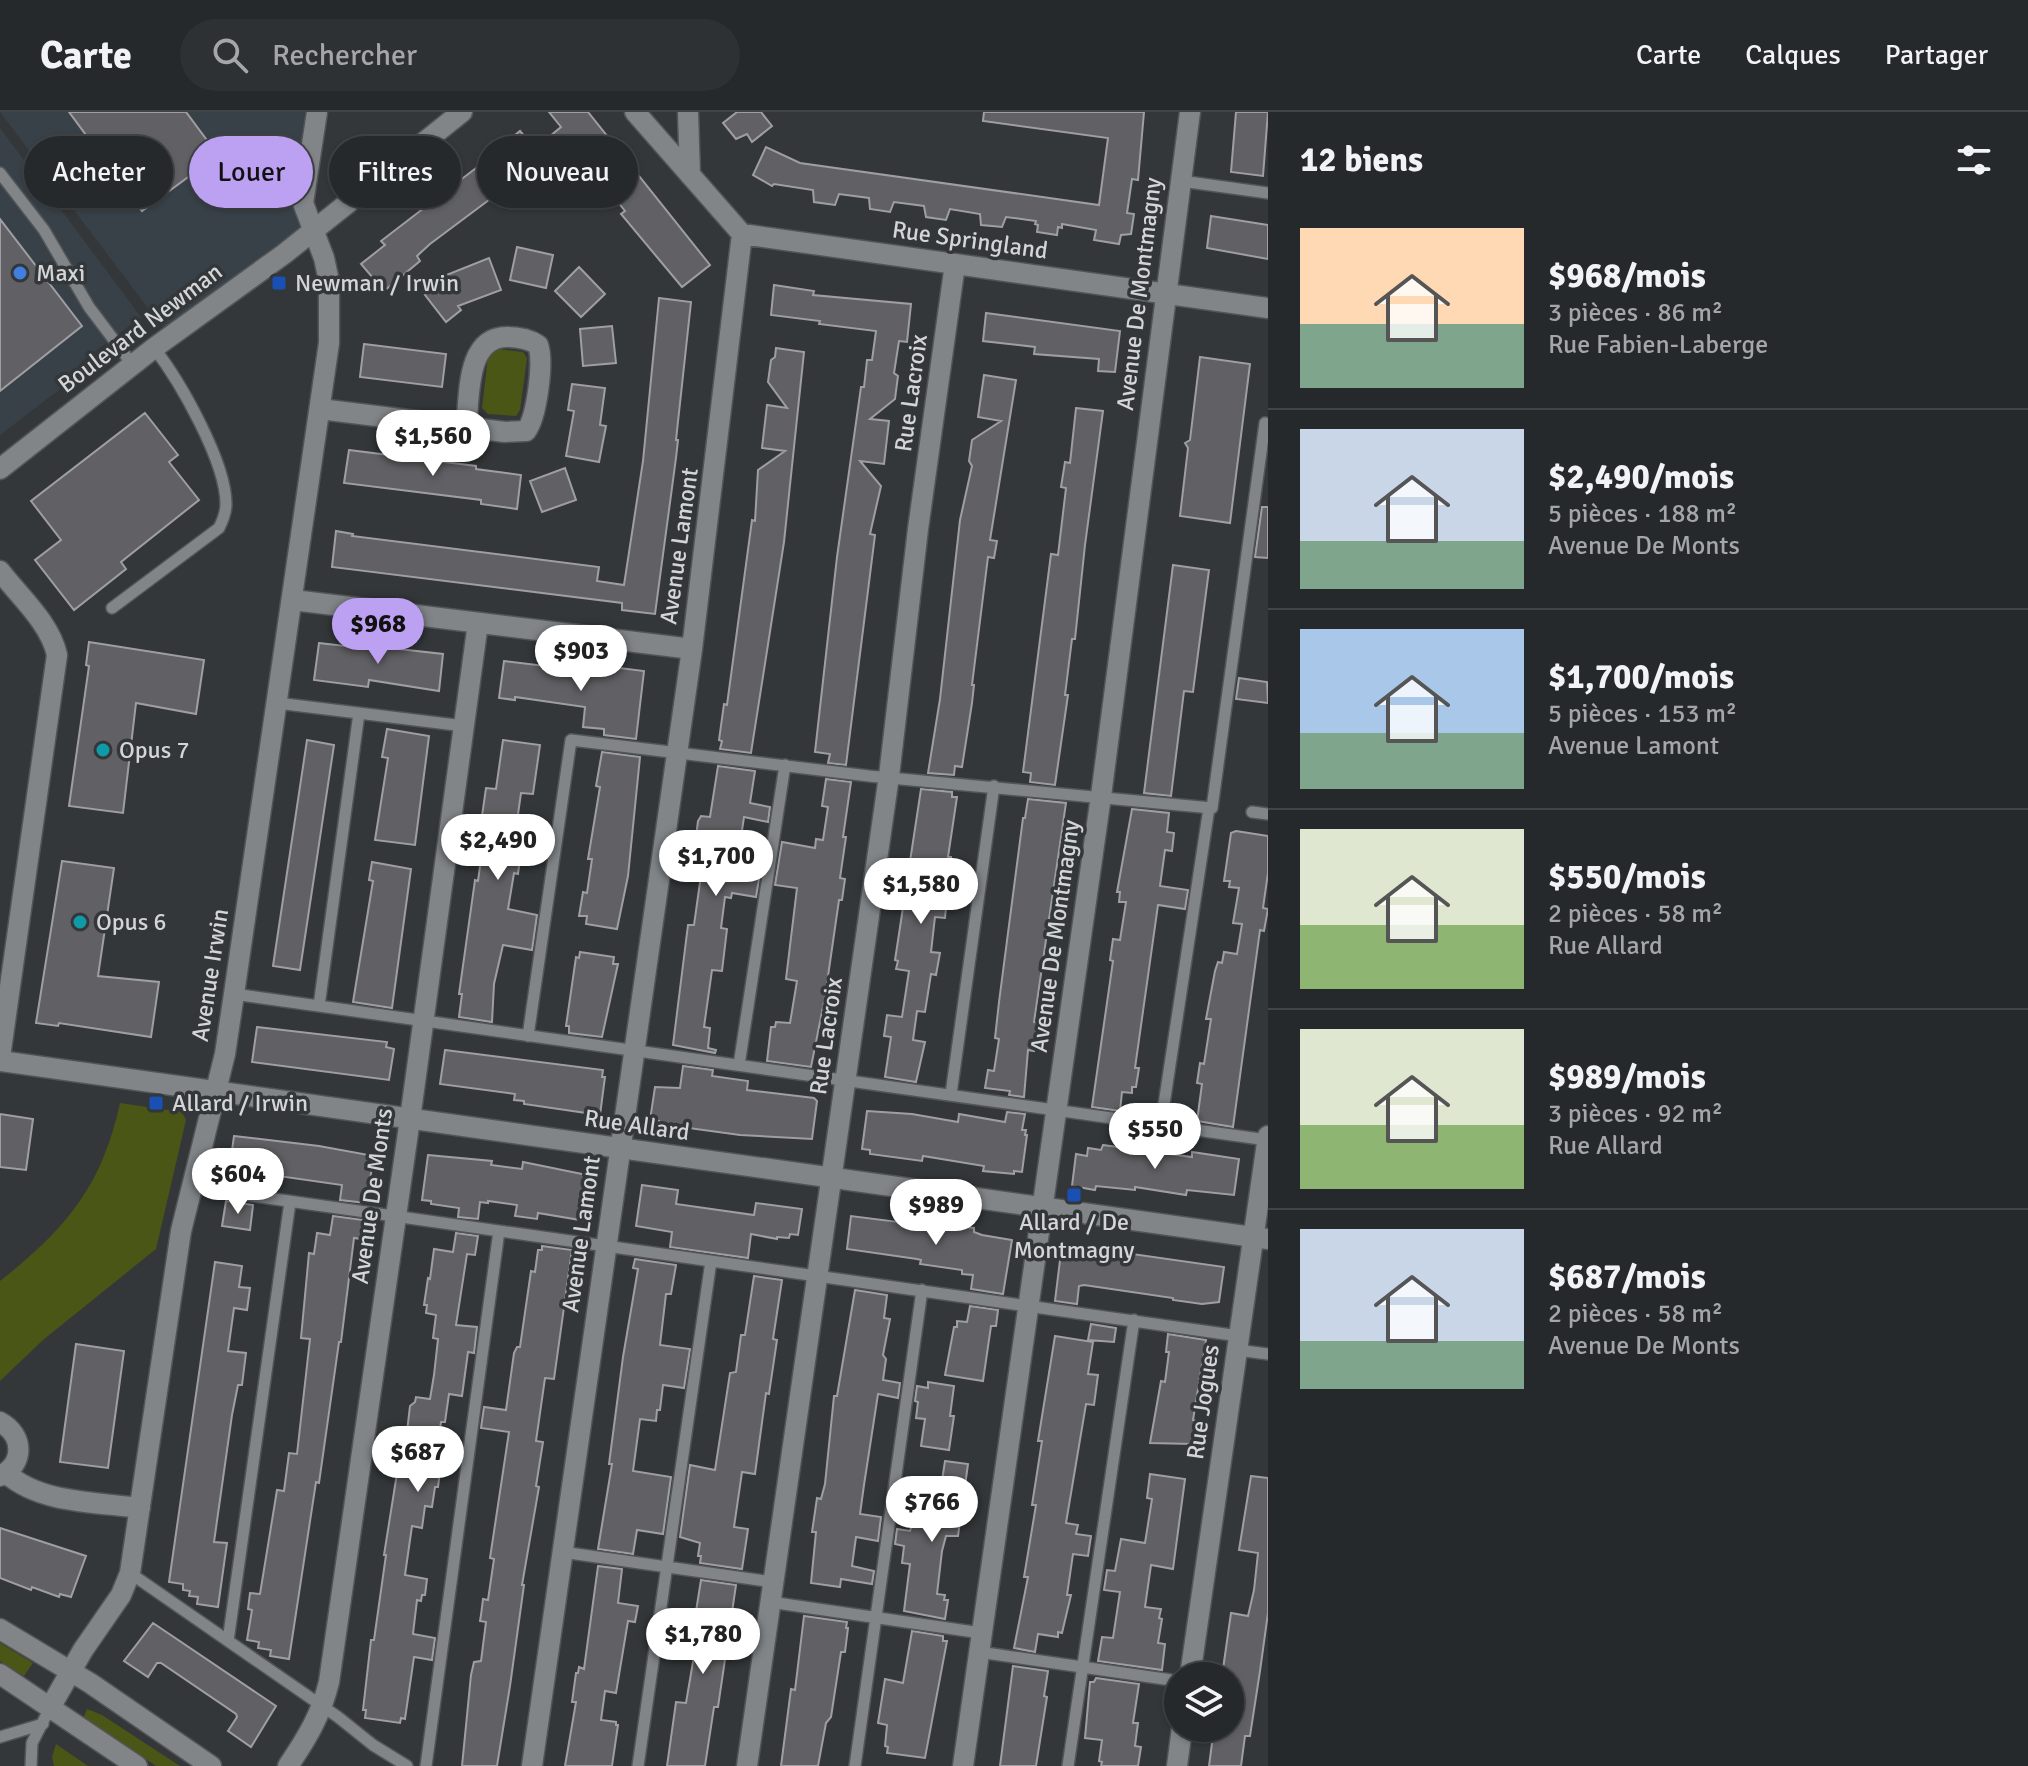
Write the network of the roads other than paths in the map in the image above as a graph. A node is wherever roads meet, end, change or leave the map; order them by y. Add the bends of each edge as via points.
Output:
1 (317, 112) edge
2 (462, 112) edge
3 (635, 112) edge
4 (688, 112) edge
5 (1190, 112) edge
6 (0, 173) edge
7 (690, 175) junction
8 (1181, 181) junction
9 (1268, 193) edge
10 (313, 230) junction
11 (742, 234) junction
12 (955, 264) junction
13 (1166, 294) junction
14 (1268, 308) edge
15 (154, 348) junction
16 (132, 364) junction
17 (320, 409) junction
18 (1268, 424) edge
19 (466, 427) junction
20 (0, 469) edge
21 (0, 571) edge
22 (293, 600) junction
23 (112, 608) dead end
24 (478, 623) junction
25 (692, 649) junction
26 (277, 703) junction
27 (359, 713) junction
28 (464, 726) junction
29 (677, 752) junction
30 (785, 765) junction
31 (889, 776) junction
32 (994, 786) junction
33 (1101, 796) junction
34 (1209, 808) junction
35 (1252, 812) dead end
36 (1268, 814) edge
37 (234, 994) junction
38 (319, 1006) junction
39 (424, 1021) junction
40 (528, 1036) junction
41 (634, 1051) junction
42 (0, 1059) edge
43 (739, 1065) junction
44 (845, 1080) junction
45 (215, 1092) junction
46 (951, 1094) junction
47 (1057, 1109) junction
48 (410, 1119) junction
49 (1161, 1124) junction
50 (1268, 1138) edge
51 (620, 1149) junction
52 (833, 1178) junction
53 (190, 1187) junction
54 (290, 1202) junction
55 (1043, 1207) junction
56 (395, 1217) junction
57 (499, 1231) junction
58 (1261, 1238) edge
59 (606, 1245) junction
60 (711, 1261) junction
61 (818, 1275) junction
62 (922, 1290) junction
63 (1029, 1305) junction
64 (1134, 1320) junction
65 (1238, 1343) junction
66 (1268, 1354) edge
67 (0, 1422) edge
68 (3, 1475) edge
69 (140, 1508) junction
70 (562, 1552) junction
71 (667, 1567) junction
72 (130, 1573) junction
73 (771, 1592) junction
74 (876, 1617) junction
75 (0, 1629) edge
76 (228, 1641) junction
77 (980, 1643) junction
78 (1192, 1662) edge
79 (1082, 1667) junction
80 (71, 1671) junction
81 (0, 1674) edge
82 (1164, 1679) edge
83 (323, 1707) junction
84 (47, 1715) junction
85 (0, 1737) edge
86 (1180, 1742) edge
87 (31, 1766) edge
88 (137, 1766) edge
89 (211, 1766) edge
90 (288, 1766) edge
91 (407, 1766) edge
92 (426, 1766) edge
93 (532, 1766) edge
94 (638, 1766) edge
95 (747, 1766) edge
96 (855, 1766) edge
97 (963, 1766) edge
98 (1068, 1766) edge
99 (1177, 1766) edge

1 - 10 street, Avenue Irwin via 303,203
2 - 10 street, Boulevard Newman
3 - 7 street
4 - 7 street
5 - 8 street, Avenue De Montmagny
6 - 16 lane
7 - 11 street
8 - 9 lane
8 - 13 street, Avenue De Montmagny
10 - 15 street, Boulevard Newman
10 - 17 street, Avenue Irwin via 329,281 331,312
11 - 12 street, Rue Springland
11 - 25 street, Avenue Lamont
12 - 13 street, Rue Springland
12 - 31 street, Rue Lacroix
13 - 14 street, Rue Springland
13 - 33 street, Avenue De Montmagny
15 - 16 street, Boulevard Newman
15 - 23 lane via 206,438 223,480 225,516 219,528
16 - 20 street, Boulevard Newman
17 - 19 street
17 - 22 street, Avenue Irwin
18 - 34 lane
19 - 19 street via 526,431 534,411 538,345 505,337 484,344 474,365
21 - 42 street via 48,632 57,655
22 - 24 street
22 - 26 street, Avenue Irwin
24 - 25 street
24 - 28 street, Avenue De Monts
25 - 29 street, Avenue Lamont
26 - 27 lane
26 - 37 street, Avenue Irwin
27 - 28 lane
27 - 38 lane
28 - 39 street, Avenue De Monts
29 - 30 lane
29 - 40 lane via 571,740
29 - 41 street, Avenue Lamont
30 - 31 lane
30 - 43 lane
31 - 32 lane
31 - 44 street, Rue Lacroix
32 - 33 lane
32 - 46 lane
33 - 34 lane
33 - 47 street, Avenue De Montmagny
34 - 49 lane
35 - 36 lane
37 - 38 lane
37 - 45 street, Avenue Irwin
38 - 39 lane
39 - 40 lane
39 - 48 street, Avenue De Monts
40 - 41 lane
41 - 43 lane
41 - 51 street, Avenue Lamont
42 - 45 street, Rue Allard
43 - 44 lane
44 - 46 lane
44 - 52 street, Rue Lacroix
45 - 48 street, Rue Allard
45 - 53 street, Avenue Irwin
46 - 47 lane
47 - 49 lane
47 - 55 street, Avenue De Montmagny
48 - 51 street, Rue Allard
48 - 56 street, Avenue De Monts
49 - 50 lane
50 - 58 street, Rue Jogues
51 - 52 street, Rue Allard
51 - 59 street, Avenue Lamont
52 - 55 street, Rue Allard
52 - 61 street, Rue Lacroix
53 - 54 lane
53 - 69 street, Avenue Irwin
54 - 56 lane
54 - 76 lane
55 - 58 street, Rue Allard
55 - 63 street, Avenue De Montmagny
56 - 57 lane
56 - 83 street, Avenue De Monts
57 - 59 lane
57 - 92 lane
58 - 65 street, Rue Jogues
59 - 60 lane
59 - 70 street, Avenue Lamont
60 - 61 lane
60 - 71 lane
61 - 62 lane
61 - 73 street, Rue Lacroix
62 - 63 lane
62 - 74 lane
63 - 64 lane
63 - 77 street, Avenue De Montmagny
64 - 65 lane
64 - 79 lane
65 - 66 lane
65 - 78 street, Rue Jogues
67 - 68 street via 18,1442 17,1460
68 - 69 street via 56,1496
69 - 72 street, Avenue Irwin
70 - 71 lane
70 - 93 street, Avenue Lamont
71 - 73 lane
71 - 94 lane
72 - 76 lane
72 - 80 street, Avenue Irwin
73 - 74 lane
73 - 95 street, Rue Lacroix
74 - 77 lane
74 - 96 lane
75 - 80 street
76 - 83 lane
77 - 79 lane
77 - 97 street, Avenue De Montmagny
79 - 82 lane
79 - 98 lane
80 - 84 street, Avenue Irwin
80 - 89 street
81 - 84 street
83 - 90 street, Avenue De Monts
83 - 91 lane
84 - 85 lane
84 - 87 lane via 31,1748
84 - 88 street
86 - 99 street

